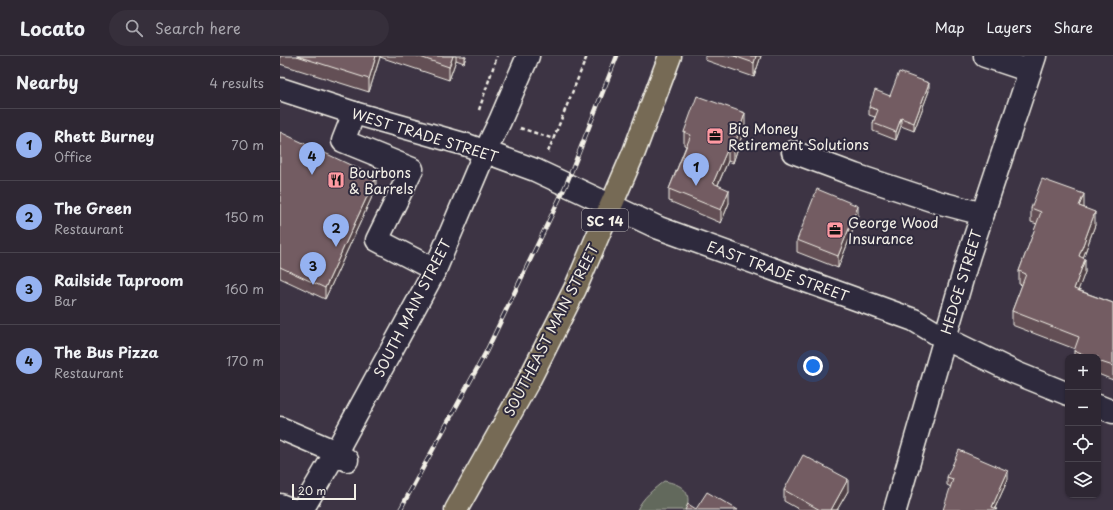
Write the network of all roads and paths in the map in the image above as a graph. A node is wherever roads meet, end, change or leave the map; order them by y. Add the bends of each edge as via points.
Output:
1 (497, 56) edge
2 (528, 56) edge
3 (588, 56) edge
4 (670, 56) edge
5 (985, 56) edge
6 (1033, 64) edge
7 (280, 90) edge
8 (354, 113) junction
9 (478, 113) dead end
10 (485, 152) junction
11 (793, 152) dead end
12 (540, 173) junction
13 (611, 206) junction
14 (983, 214) junction
15 (435, 270) junction
16 (944, 338) junction
17 (1065, 393) edge
18 (1101, 407) edge
19 (1113, 412) edge
20 (280, 428) edge
21 (342, 456) junction
22 (280, 505) edge
23 (293, 510) edge
24 (302, 510) edge
25 (456, 510) edge
26 (895, 510) edge

1 - 9 path
2 - 10 street, SOUTH MAIN STREET
3 - 12 path
4 - 13 main road, SOUTHEAST MAIN STREET / SC 14
5 - 6 street
6 - 14 street, HEDGE STREET
7 - 8 street, WEST TRADE STREET
8 - 10 street, WEST TRADE STREET
8 - 15 street via 344,141 412,169 376,240
10 - 12 street, WEST TRADE STREET
10 - 15 street, SOUTH MAIN STREET
11 - 14 street via 937,202
12 - 13 street, WEST TRADE STREET
13 - 16 street, EAST TRADE STREET via 658,228 914,320
13 - 25 main road, SOUTHEAST MAIN STREET / SC 14 via 575,289
14 - 16 street, HEDGE STREET
15 - 21 street, SOUTH MAIN STREET
16 - 17 street, EAST TRADE STREET via 1016,373
16 - 26 street, HEDGE STREET
18 - 19 street
20 - 21 street
21 - 24 street, SOUTH MAIN STREET
22 - 23 street

